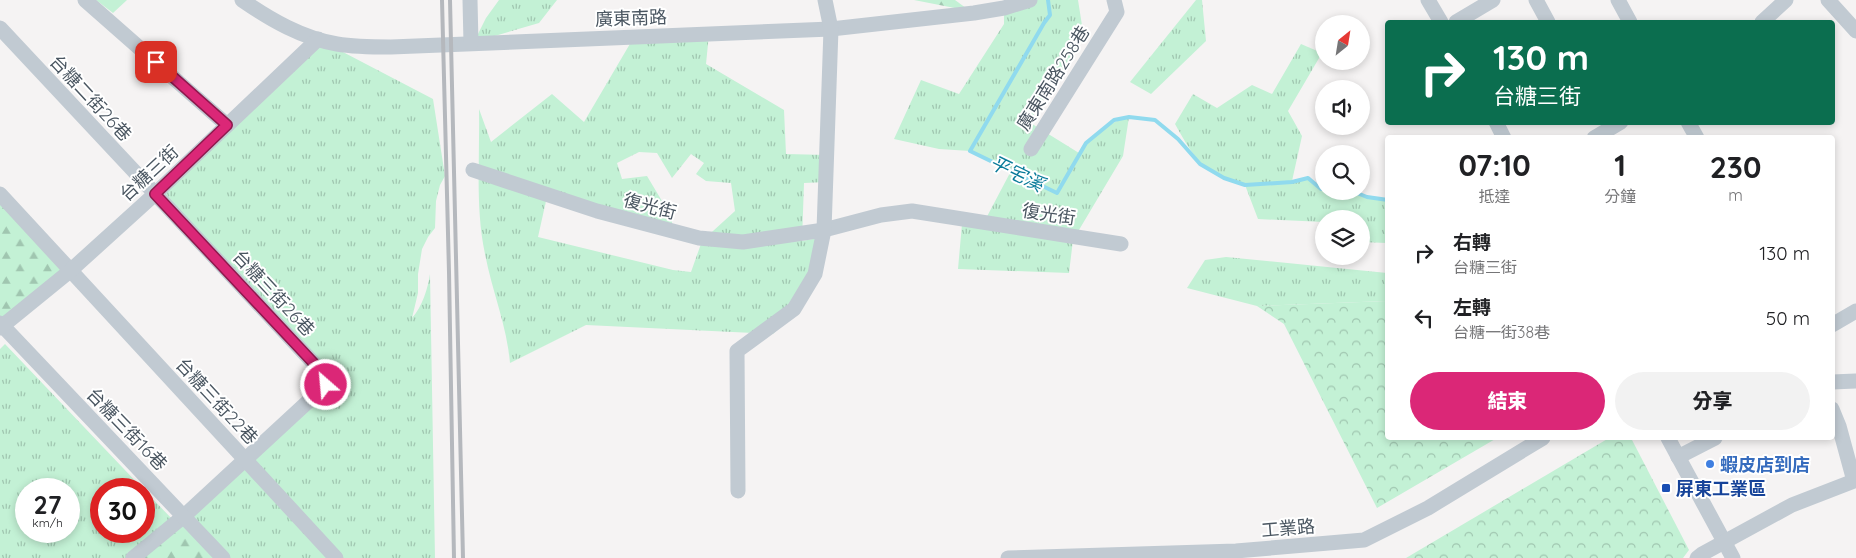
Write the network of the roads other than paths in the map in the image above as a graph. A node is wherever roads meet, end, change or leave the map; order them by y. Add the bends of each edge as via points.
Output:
1 (85, 0) edge
2 (242, 0) edge
3 (470, 0) edge
4 (825, 0) edge
5 (1030, 0) edge
6 (1114, 0) edge
7 (1428, 0) edge
8 (1493, 0) edge
9 (1536, 0) edge
10 (1618, 0) edge
11 (1786, 0) edge
12 (1828, 0) edge
13 (1440, 20) edge
14 (1459, 20) edge
15 (1547, 20) edge
16 (1629, 20) edge
17 (1764, 20) edge
18 (0, 28) edge
19 (831, 29) junction
20 (1856, 31) edge
21 (318, 39) junction
22 (471, 43) junction
23 (227, 125) junction
24 (1031, 149) dead end
25 (473, 170) dead end
26 (0, 194) edge
27 (155, 194) junction
28 (824, 230) junction
29 (1121, 244) dead end
30 (70, 271) junction
31 (1856, 311) edge
32 (1835, 323) edge
33 (1, 325) edge
34 (1856, 381) edge
35 (1835, 382) edge
36 (1835, 416) edge
37 (1540, 440) edge
38 (1669, 440) edge
39 (1712, 440) edge
40 (1678, 457) junction
41 (246, 460) junction
42 (1855, 484) edge
43 (738, 491) dead end
44 (184, 516) junction
45 (1724, 542) junction
46 (1236, 555) edge
47 (134, 558) edge
48 (223, 558) edge
49 (336, 558) edge
50 (1008, 558) edge
51 (1697, 558) edge
52 (1733, 558) edge

1 - 23 street
2 - 21 street, 廣東南路 via 296,32
3 - 22 street
4 - 19 street
5 - 19 street, 廣東南路 via 974,13
6 - 24 street, 廣東南路258巷 via 1117,12
7 - 13 street
8 - 14 street
9 - 15 street
10 - 16 street
11 - 17 street
12 - 20 street
18 - 27 street, 台糖二街26巷
19 - 22 street, 廣東南路
19 - 28 street
21 - 22 street, 廣東南路 via 362,47
21 - 23 street, 台糖三街
23 - 27 street, 台糖三街
25 - 28 street, 復光街 via 597,211 699,238 743,242
26 - 30 street, 台糖三街22巷
27 - 30 street, 台糖三街
27 - 41 street, 台糖三街26巷 via 322,372 326,385
28 - 29 street, 復光街 via 881,215 912,211
28 - 43 street via 815,274 794,309 737,351
30 - 33 street, 台糖三街
30 - 41 street, 台糖三街22巷
31 - 32 street
33 - 44 street, 台糖三街16巷
34 - 35 street
36 - 42 street
37 - 46 street, 工業路 via 1428,508 1364,540
38 - 40 street
39 - 40 street
40 - 45 street
41 - 44 street
41 - 49 street, 台糖三街22巷
42 - 45 street via 1792,505
44 - 47 street
44 - 48 street, 台糖三街16巷
45 - 51 street
45 - 52 street
46 - 50 street, 工業路

